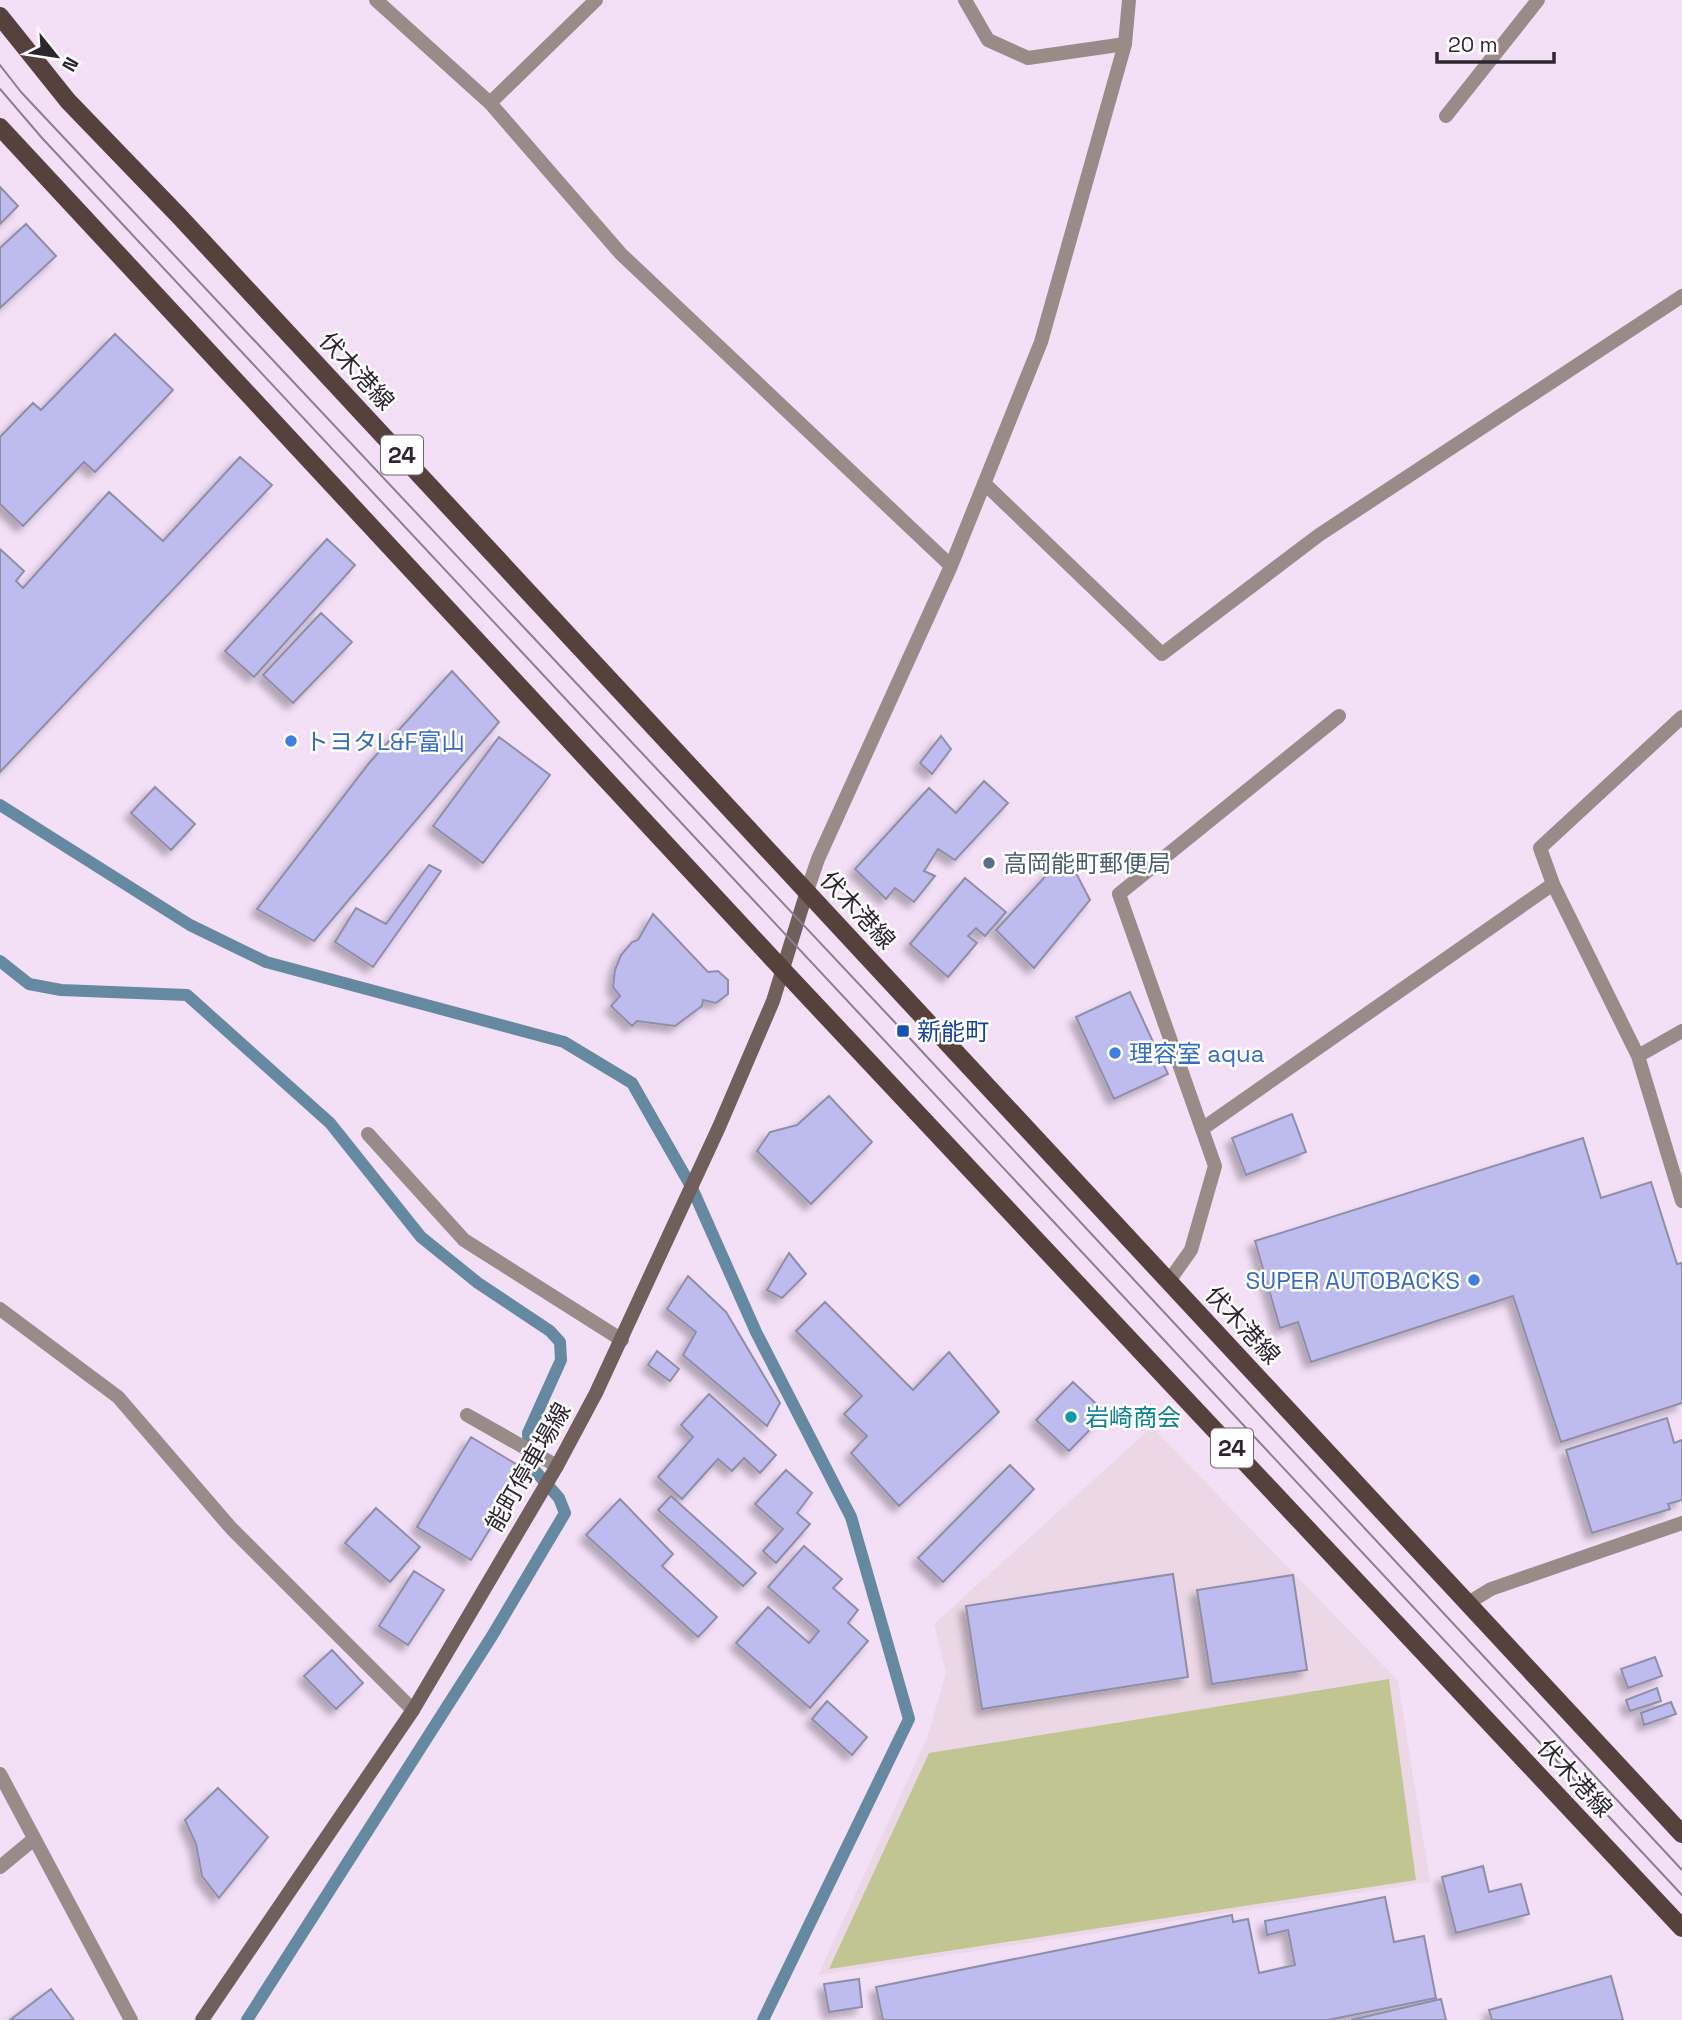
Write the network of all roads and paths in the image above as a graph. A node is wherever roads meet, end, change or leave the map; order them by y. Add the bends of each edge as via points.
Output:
1 (376, 0) edge
2 (596, 0) edge
3 (965, 0) edge
4 (1129, 0) edge
5 (1538, 0) edge
6 (0, 16) edge
7 (1125, 44) junction
8 (490, 103) junction
9 (1446, 116) dead end
10 (0, 127) edge
11 (1682, 296) edge
12 (984, 483) junction
13 (951, 566) junction
14 (1339, 716) dead end
15 (1682, 717) edge
16 (1553, 884) junction
17 (807, 891) junction
18 (782, 969) junction
19 (1682, 1031) edge
20 (1639, 1056) junction
21 (1202, 1129) junction
22 (368, 1134) dead end
23 (1681, 1196) edge
24 (1169, 1281) junction
25 (0, 1309) edge
26 (622, 1340) junction
27 (467, 1415) dead end
28 (556, 1466) junction
29 (1682, 1523) edge
30 (1468, 1603) junction
31 (413, 1710) junction
32 (0, 1774) edge
33 (1682, 1834) edge
34 (34, 1839) junction
35 (0, 1867) edge
36 (1682, 1928) edge
37 (131, 2020) edge
38 (202, 2020) edge

1 - 8 street
2 - 8 street
3 - 7 street via 988,40 1028,58
4 - 7 street
5 - 9 street
6 - 17 main road, 伏木港線 / 24 via 68,101
7 - 12 street via 1041,342
8 - 13 street via 621,254
10 - 18 main road, 伏木港線 / 24
11 - 12 street via 1319,535 1162,654
12 - 13 street
13 - 17 street
14 - 21 street via 1119,894
15 - 16 street via 1540,848
16 - 20 street
16 - 21 street
17 - 18 main road, 能町停車場線
17 - 24 main road, 伏木港線 / 24
18 - 26 main road, 能町停車場線 via 719,1127
18 - 36 main road, 伏木港線 / 24
19 - 20 street
20 - 23 street
21 - 24 street via 1215,1166 1191,1250
22 - 26 street via 464,1240
24 - 30 main road, 伏木港線 / 24
25 - 31 street via 118,1397 231,1528
26 - 28 main road, 能町停車場線
27 - 28 street
28 - 31 main road, 能町停車場線
29 - 30 street via 1491,1589
30 - 33 main road, 伏木港線 / 24
31 - 38 main road, 能町停車場線
32 - 34 street
34 - 35 street
34 - 37 street

